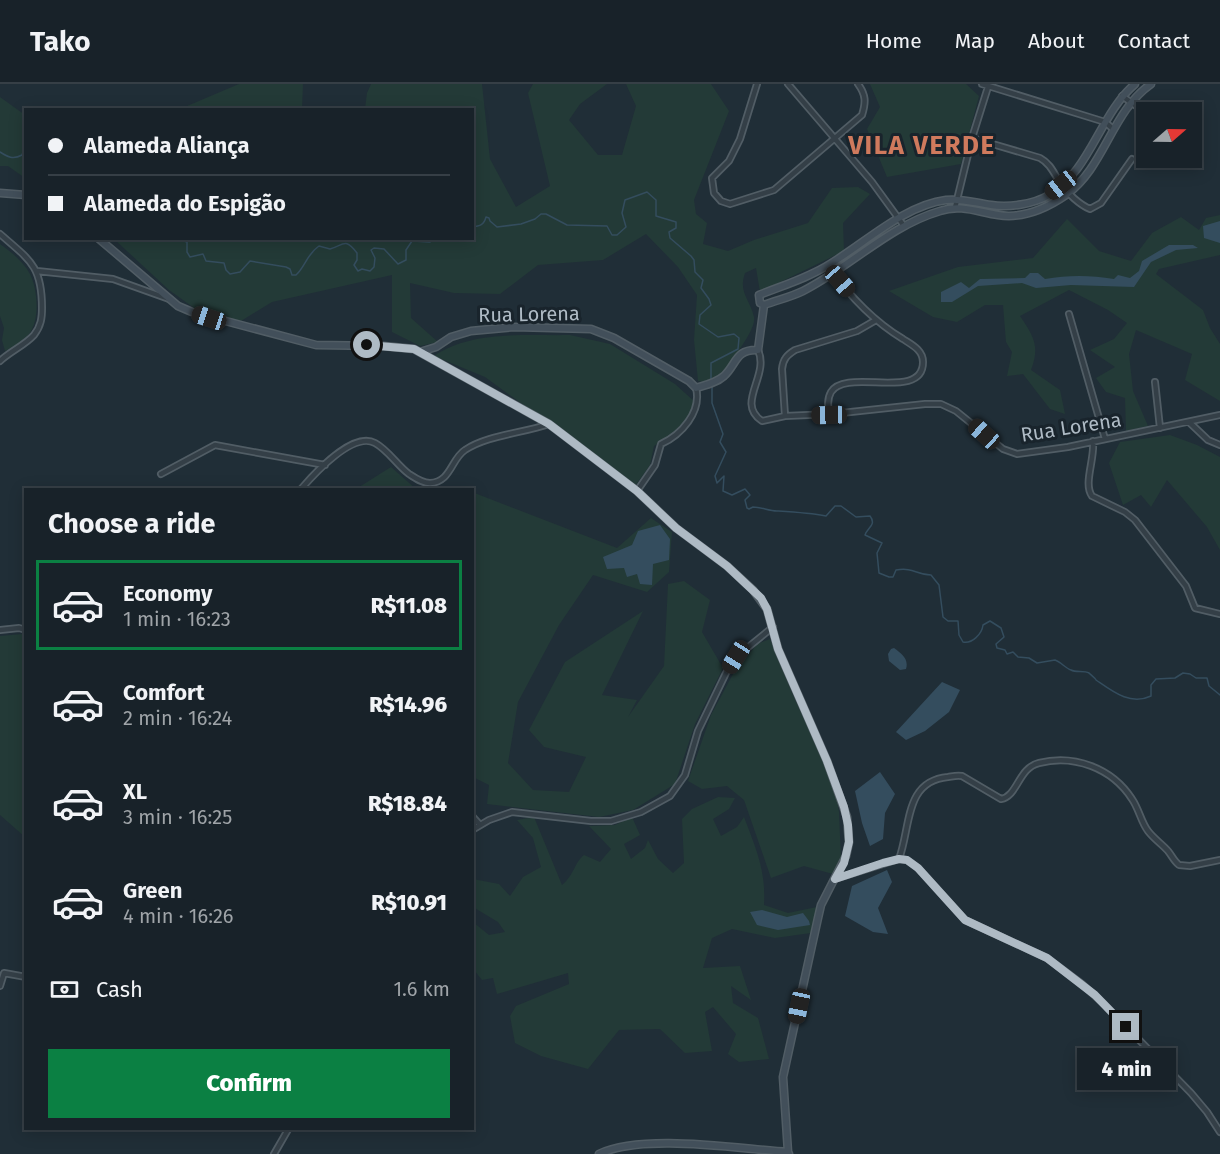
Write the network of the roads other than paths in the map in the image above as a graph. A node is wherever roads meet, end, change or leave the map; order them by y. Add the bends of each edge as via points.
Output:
1 (758, 84) edge
2 (788, 84) edge
3 (858, 84) edge
4 (1135, 84) edge
5 (1151, 84) edge
6 (985, 86) edge
7 (1122, 96) junction
8 (1131, 102) junction
9 (1136, 105) edge
10 (1105, 122) junction
11 (1113, 129) junction
12 (972, 138) junction
13 (834, 140) junction
14 (1132, 159) dead end
15 (1061, 185) junction
16 (1069, 192) junction
17 (0, 193) edge
18 (24, 195) edge
19 (957, 199) junction
20 (955, 208) junction
21 (899, 219) junction
22 (904, 226) junction
23 (0, 234) edge
24 (100, 240) edge
25 (828, 266) junction
26 (37, 271) junction
27 (833, 273) junction
28 (171, 300) junction
29 (764, 304) junction
30 (1069, 314) dead end
31 (876, 320) junction
32 (758, 350) junction
33 (420, 352) junction
34 (0, 361) edge
35 (1155, 382) dead end
36 (696, 388) junction
37 (829, 415) junction
38 (1220, 415) edge
39 (785, 416) junction
40 (1189, 422) junction
41 (549, 424) junction
42 (1160, 428) junction
43 (1105, 439) junction
44 (1093, 441) junction
45 (1220, 445) edge
46 (325, 465) junction
47 (161, 474) dead end
48 (302, 488) edge
49 (637, 491) junction
50 (1220, 614) edge
51 (773, 627) junction
52 (24, 629) edge
53 (0, 630) edge
54 (474, 818) edge
55 (480, 825) junction
56 (474, 829) edge
57 (899, 859) junction
58 (1220, 860) edge
59 (835, 879) junction
60 (24, 977) edge
61 (0, 986) edge
62 (288, 1130) edge
63 (1220, 1132) edge
64 (789, 1153) edge
65 (274, 1154) edge
66 (599, 1154) edge

1 - 13 street via 740,139 729,161 712,178 714,193 721,201 730,204 774,190
2 - 13 street
3 - 13 street via 865,96 862,115
4 - 7 street
5 - 8 street
6 - 10 street
6 - 12 street
7 - 8 street
7 - 10 street
8 - 9 street
8 - 11 street
10 - 11 street
10 - 15 street via 1078,168
11 - 16 street via 1088,172
12 - 15 street via 1048,162
12 - 19 street
13 - 21 street
14 - 16 street via 1096,208 1085,207
15 - 16 street
15 - 19 street via 1048,196 1016,205 994,206
16 - 20 street via 1053,204 1022,215 1000,216
17 - 18 street
19 - 20 street
19 - 21 street via 929,204
20 - 22 street
21 - 22 street
21 - 25 street
22 - 27 street
23 - 26 street
24 - 28 street
25 - 27 street
25 - 29 street via 759,295 760,303
26 - 28 street via 113,279
26 - 34 street via 42,294 41,322 33,336
27 - 29 street via 802,292
27 - 31 street
28 - 33 street via 209,318 316,345 383,345
29 - 32 street
30 - 43 street
31 - 37 street via 920,352 921,370 915,377 897,384 875,382 837,387 828,400
31 - 39 street via 856,331 788,354 782,369
32 - 36 street via 743,353 721,378
32 - 39 street, Rua Lorena via 761,372 752,413 762,421
33 - 36 street, Rua Lorena via 471,331 514,327 591,329 614,338
33 - 41 street
35 - 42 street
36 - 49 street via 698,396 687,423 679,434 661,444 655,465
37 - 39 street, Rua Lorena
37 - 44 street, Rua Lorena via 937,404 956,411 1010,453 1046,451
38 - 40 street, Rua Lorena
40 - 42 street, Rua Lorena
40 - 45 street via 1208,440
41 - 46 street via 465,450 445,477 428,483 416,479 369,441 354,443
41 - 49 street
42 - 43 street, Rua Lorena
43 - 44 street, Rua Lorena
44 - 50 street via 1088,486 1092,496 1135,520 1186,586 1195,608
46 - 47 street via 215,446
46 - 48 street
49 - 51 street via 753,590 767,609
51 - 55 street via 736,657 726,673 698,731 685,775 670,796 640,812 610,821 512,812
51 - 59 street via 778,649 827,761 846,816 848,849
52 - 53 street
54 - 55 street
55 - 56 street
57 - 58 street via 916,796 925,785 957,775 1000,799 1009,795 1034,765 1072,761 1111,776 1133,800 1149,832 1179,865
57 - 59 street
57 - 63 street via 918,868 965,920 1047,958 1082,984 1191,1093
59 - 64 street via 821,905 783,1077
60 - 61 street via 4,973
62 - 65 street
64 - 66 street via 656,1144 626,1145

